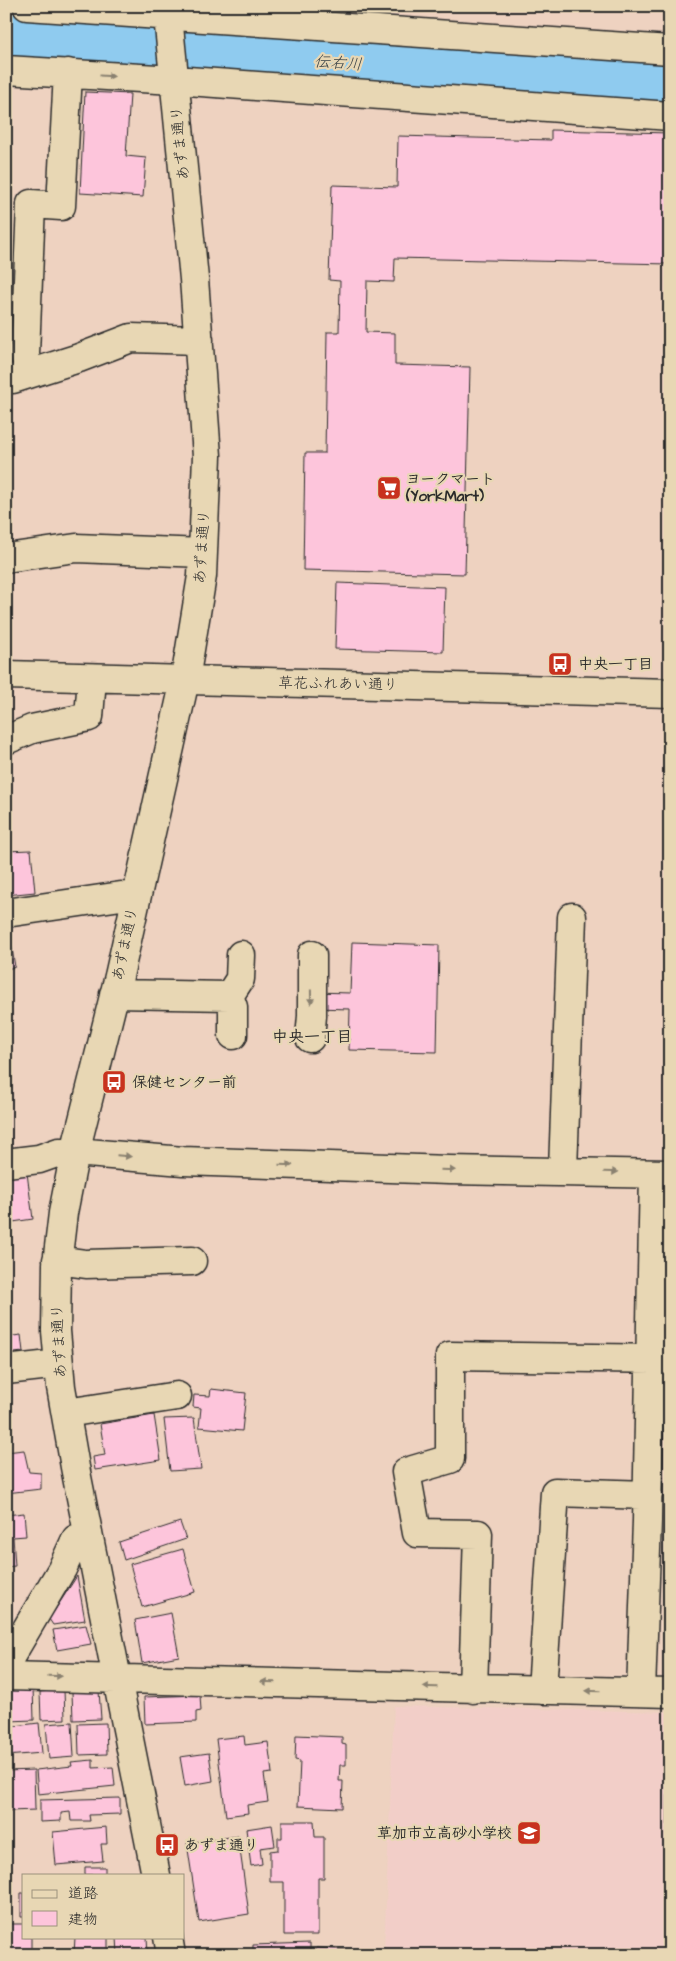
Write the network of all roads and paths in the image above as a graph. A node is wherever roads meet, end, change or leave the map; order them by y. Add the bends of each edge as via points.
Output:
1 (27, 6) edge
2 (168, 16) edge
3 (669, 47) edge
4 (6, 70) edge
5 (68, 73) junction
6 (174, 76) junction
7 (670, 116) edge
8 (199, 340) junction
9 (17, 376) edge
10 (203, 553) junction
11 (6, 558) edge
12 (6, 675) edge
13 (92, 678) junction
14 (185, 680) junction
15 (670, 693) edge
16 (6, 740) edge
17 (135, 898) junction
18 (6, 913) edge
19 (572, 917) dead end
20 (241, 955) dead end
21 (312, 955) dead end
22 (114, 994) junction
23 (228, 996) junction
24 (233, 1035) dead end
25 (310, 1038) dead end
26 (75, 1152) junction
27 (6, 1163) edge
28 (563, 1170) junction
29 (662, 1174) edge
30 (57, 1260) junction
31 (192, 1261) dead end
32 (660, 1359) edge
33 (59, 1364) junction
34 (6, 1370) edge
35 (177, 1396) dead end
36 (66, 1413) junction
37 (655, 1513) edge
38 (87, 1534) junction
39 (6, 1664) edge
40 (6, 1676) edge
41 (118, 1677) junction
42 (473, 1689) junction
43 (542, 1690) junction
44 (641, 1692) junction
45 (670, 1693) edge
46 (156, 1874) edge
47 (168, 1938) edge
48 (171, 1955) edge

1 - 2 street
2 - 3 street
2 - 6 street, あずま通り
4 - 5 street
5 -> 6 street
5 - 9 street via 61,206 31,204 25,354
6 - 7 street
6 - 8 street, あずま通り
8 - 9 street via 132,338
8 - 10 street, あずま通り via 207,456
10 - 11 street via 76,548
10 - 14 street, あずま通り
12 - 13 street, 草花ふれあい通り
13 - 14 street, 草花ふれあい通り
13 - 16 street via 89,717 32,729
14 - 15 street, 草花ふれあい通り
14 - 17 street, あずま通り
17 - 18 street via 121,896
17 - 22 street, あずま通り
19 - 28 street
20 - 23 street via 240,979
21 -> 25 street
22 - 23 street
22 - 26 street, あずま通り
23 - 24 street via 233,1007
26 - 27 street via 59,1152 40,1159
26 -> 28 street via 193,1162
26 - 30 street, あずま通り
28 -> 29 street
29 - 32 street
30 - 31 street via 86,1264
30 - 33 street, あずま通り
32 - 37 street
32 - 42 street via 450,1356 450,1459 406,1472 417,1533 478,1534
33 - 34 street
33 - 36 street, あずま通り
35 - 36 street
36 - 38 street, あずま通り
37 - 43 street via 555,1492
37 - 44 street
38 - 39 street via 76,1539
38 - 41 street, あずま通り
40 -> 41 street
42 -> 41 street
41 - 46 street, あずま通り
42 - 43 street
44 -> 43 street
44 - 45 street
47 - 48 street

